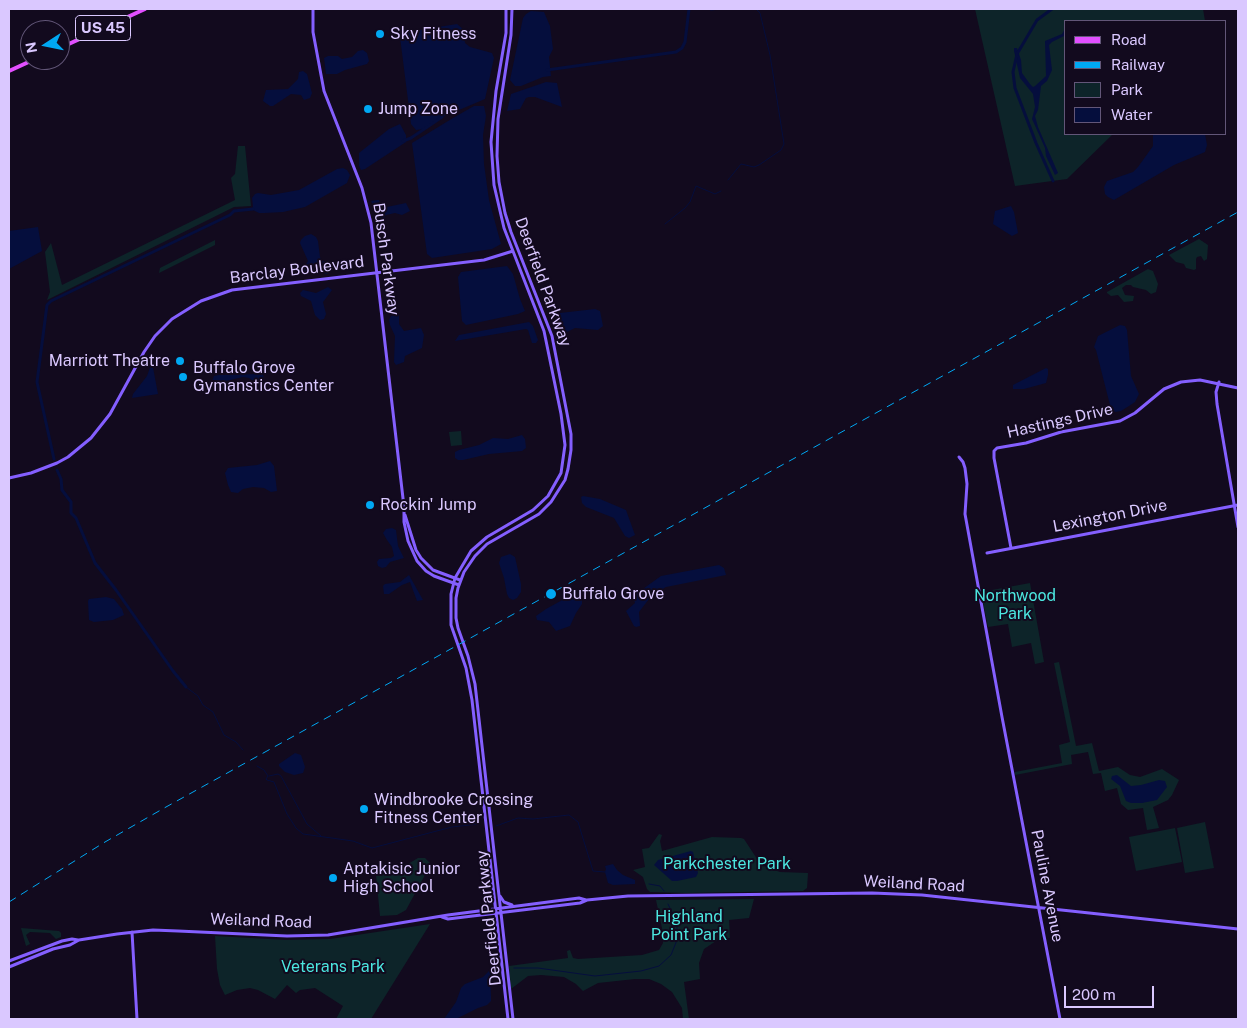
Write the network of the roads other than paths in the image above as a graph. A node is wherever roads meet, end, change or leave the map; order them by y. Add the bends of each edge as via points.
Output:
1 (145, 9) edge
2 (311, 9) edge
3 (506, 9) edge
4 (512, 9) edge
5 (70, 43) edge
6 (517, 249) junction
7 (512, 251) junction
8 (378, 273) junction
9 (1219, 382) junction
10 (1238, 388) edge
11 (958, 456) dead end
12 (9, 478) edge
13 (1236, 505) edge
14 (405, 514) junction
15 (1238, 527) edge
16 (1011, 548) junction
17 (987, 553) dead end
18 (455, 578) junction
19 (459, 582) junction
20 (453, 583) junction
21 (498, 893) junction
22 (587, 900) junction
23 (515, 906) junction
24 (1038, 908) junction
25 (500, 910) junction
26 (496, 911) junction
27 (1238, 929) edge
28 (132, 932) junction
29 (79, 940) junction
30 (9, 961) edge
31 (9, 967) edge
32 (137, 1019) edge
33 (508, 1019) edge
34 (513, 1019) edge
35 (1060, 1019) edge

1 - 5 main road, US 45
2 - 8 main road, Busch Parkway via 324,91 362,188
3 - 7 main road, Deerfield Parkway via 506,33 491,150 498,206
4 - 6 main road, Deerfield Parkway via 498,119 497,156 503,205
6 - 7 main road, Barclay Boulevard
6 - 19 main road, Deerfield Parkway via 552,336 570,434 570,461 565,480 551,502 539,514 487,544 468,564
7 - 8 main road, Barclay Boulevard via 484,260
7 - 18 main road, Deerfield Parkway via 548,346 564,434 563,466 555,485 540,504 479,543
8 - 12 main road, Barclay Boulevard via 232,290 193,305 155,336 110,414 91,438 56,463 31,474
8 - 14 main road, Busch Parkway
9 - 10 main road
9 - 13 main road via 1216,397
9 - 16 main road, Hastings Drive via 1181,382 1164,389 1120,421 997,448 994,458
11 - 24 main road, Pauline Avenue via 967,477 965,506 970,539
13 - 15 main road
13 - 16 main road, Lexington Drive
14 - 18 main road, Busch Parkway via 421,558 433,570
14 - 20 main road, Busch Parkway via 408,541 416,561 431,574
16 - 17 main road, Lexington Drive
18 - 19 main road, Busch Parkway
18 - 20 main road, Deerfield Parkway
19 - 20 main road, Busch Parkway
19 - 21 main road, Deerfield Parkway via 456,618 475,684
20 - 26 main road, Deerfield Parkway via 451,625 468,676
21 - 23 main road via 504,902
21 - 25 main road, Deerfield Parkway
22 - 23 main road, Weiland Road via 579,898
22 - 24 main road, Weiland Road via 645,896 872,893 922,895
22 - 25 main road, Weiland Road
23 - 25 main road, Weiland Road
24 - 27 main road, Weiland Road
24 - 35 main road, Pauline Avenue
25 - 26 main road, Weiland Road
25 - 34 main road, Deerfield Parkway
26 - 28 main road, Weiland Road via 309,936 178,930
26 - 33 main road, Deerfield Parkway
28 - 29 main road, Weiland Road
28 - 32 main road
29 - 30 main road via 62,941
29 - 31 main road

